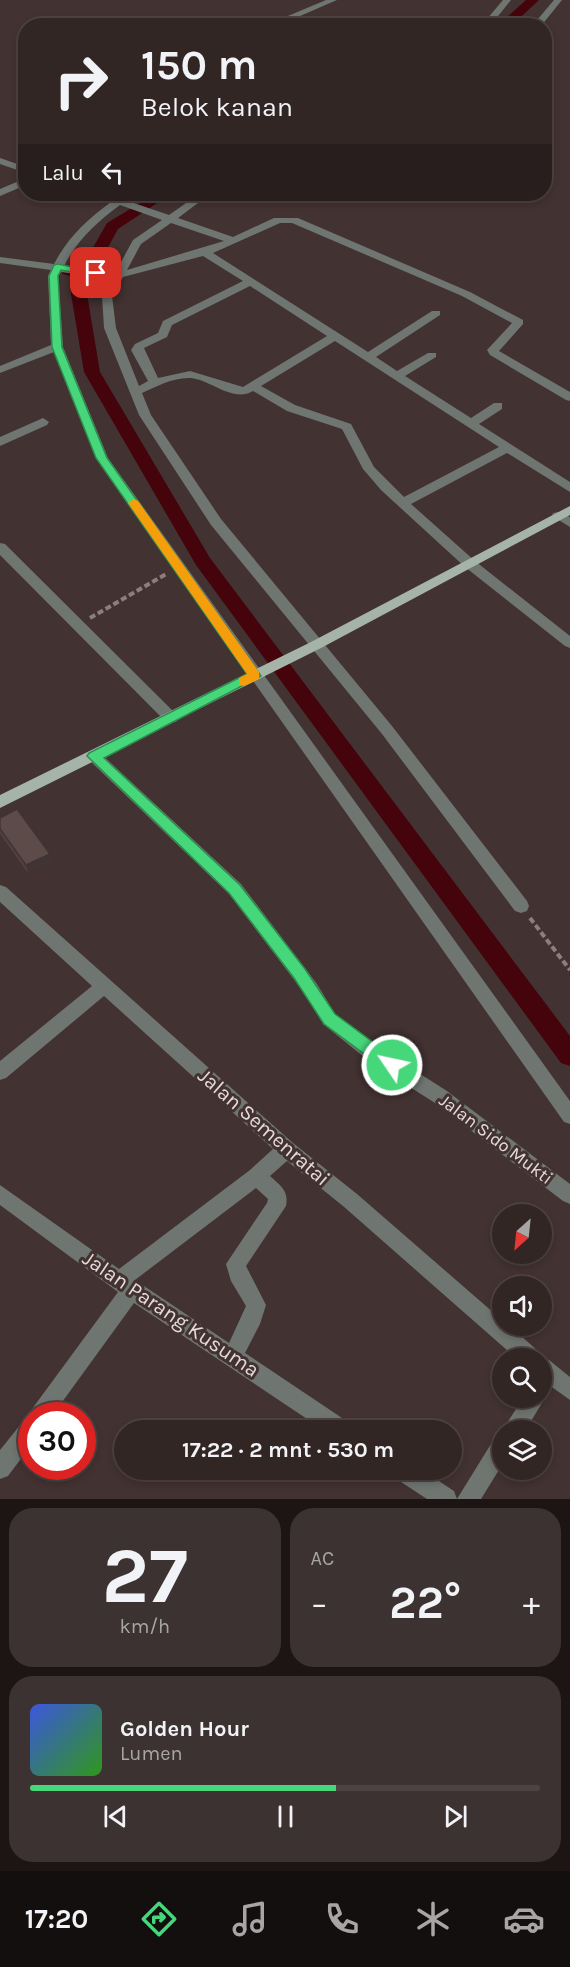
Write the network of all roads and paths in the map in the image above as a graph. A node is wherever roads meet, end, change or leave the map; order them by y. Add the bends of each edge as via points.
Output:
1 (333, 0) edge
2 (507, 0) edge
3 (558, 0) edge
4 (288, 18) edge
5 (492, 18) edge
6 (543, 18) edge
7 (0, 161) edge
8 (18, 167) edge
9 (18, 185) edge
10 (0, 193) edge
11 (119, 201) edge
12 (129, 201) edge
13 (193, 201) edge
14 (166, 216) junction
15 (234, 241) junction
16 (205, 252) junction
17 (0, 260) edge
18 (60, 267) junction
19 (114, 276) junction
20 (250, 282) junction
21 (436, 313) dead end
22 (336, 335) junction
23 (57, 347) junction
24 (432, 355) dead end
25 (368, 357) junction
26 (0, 370) edge
27 (397, 376) junction
28 (155, 384) junction
29 (253, 386) junction
30 (135, 392) junction
31 (570, 397) edge
32 (498, 406) dead end
33 (43, 422) dead end
34 (470, 424) junction
35 (0, 442) edge
36 (507, 448) junction
37 (570, 488) edge
38 (402, 503) junction
39 (566, 516) edge
40 (0, 547) edge
41 (470, 564) junction
42 (180, 566) junction
43 (78, 625) junction
44 (570, 643) edge
45 (313, 647) junction
46 (255, 676) junction
47 (171, 718) junction
48 (94, 756) junction
49 (0, 802) edge
50 (0, 892) edge
51 (521, 906) joint
52 (570, 970) edge
53 (104, 987) junction
54 (0, 1072) edge
55 (570, 1116) edge
56 (286, 1149) junction
57 (257, 1176) junction
58 (0, 1194) edge
59 (570, 1195) edge
60 (126, 1285) junction
61 (519, 1348) edge
62 (233, 1356) junction
63 (552, 1381) edge
64 (570, 1390) edge
65 (48, 1402) edge
66 (328, 1420) edge
67 (18, 1444) edge
68 (492, 1462) edge
69 (0, 1468) edge
70 (418, 1480) edge
71 (446, 1499) edge
72 (468, 1499) edge

1 - 4 street
2 - 5 street
3 - 6 street
7 - 8 street
9 - 10 street
11 - 18 street via 70,244
12 - 14 street
13 - 14 street
14 - 15 street
14 - 19 street via 137,242
15 - 16 street
15 - 31 street via 278,220 294,220 466,294 519,322 494,353
16 - 19 street
16 - 20 street
17 - 18 street
18 - 19 street
18 - 23 street via 53,276
19 - 30 street via 107,296 110,328
20 - 22 street
20 - 28 street via 167,323 164,335 139,346 137,350
21 - 25 street
22 - 25 street
22 - 29 street
23 - 26 street
23 - 42 street via 102,458
24 - 27 street
25 - 27 street
27 - 34 street
28 - 29 street via 187,375 238,391
28 - 30 street
29 - 38 street via 291,408 347,428 369,469
30 - 45 street via 145,415 216,522
32 - 34 street
33 - 35 street
34 - 36 street
36 - 37 street
36 - 38 street
38 - 41 street
39 - 41 main road
40 - 43 street
41 - 44 street
41 - 45 main road
42 - 43 path
42 - 46 street
43 - 47 street
45 - 46 main road
45 - 51 street via 387,730
46 - 47 main road
46 - 55 street
47 - 48 main road
48 - 49 main road
48 - 59 street, Jalan Sido Mukti via 235,889 330,1019 375,1055 441,1096
50 - 53 street, Jalan Semenratai
51 - 52 path
53 - 54 street
53 - 56 street, Jalan Semenratai
56 - 57 street
56 - 61 street, Jalan Semenratai
57 - 60 street
57 - 62 street via 278,1196 276,1206 237,1264 238,1274 256,1305
58 - 60 street, Jalan Parang Kusuma
60 - 62 street, Jalan Parang Kusuma
60 - 65 street
62 - 66 street, Jalan Parang Kusuma
63 - 64 street
67 - 69 street
68 - 72 street
70 - 71 street

